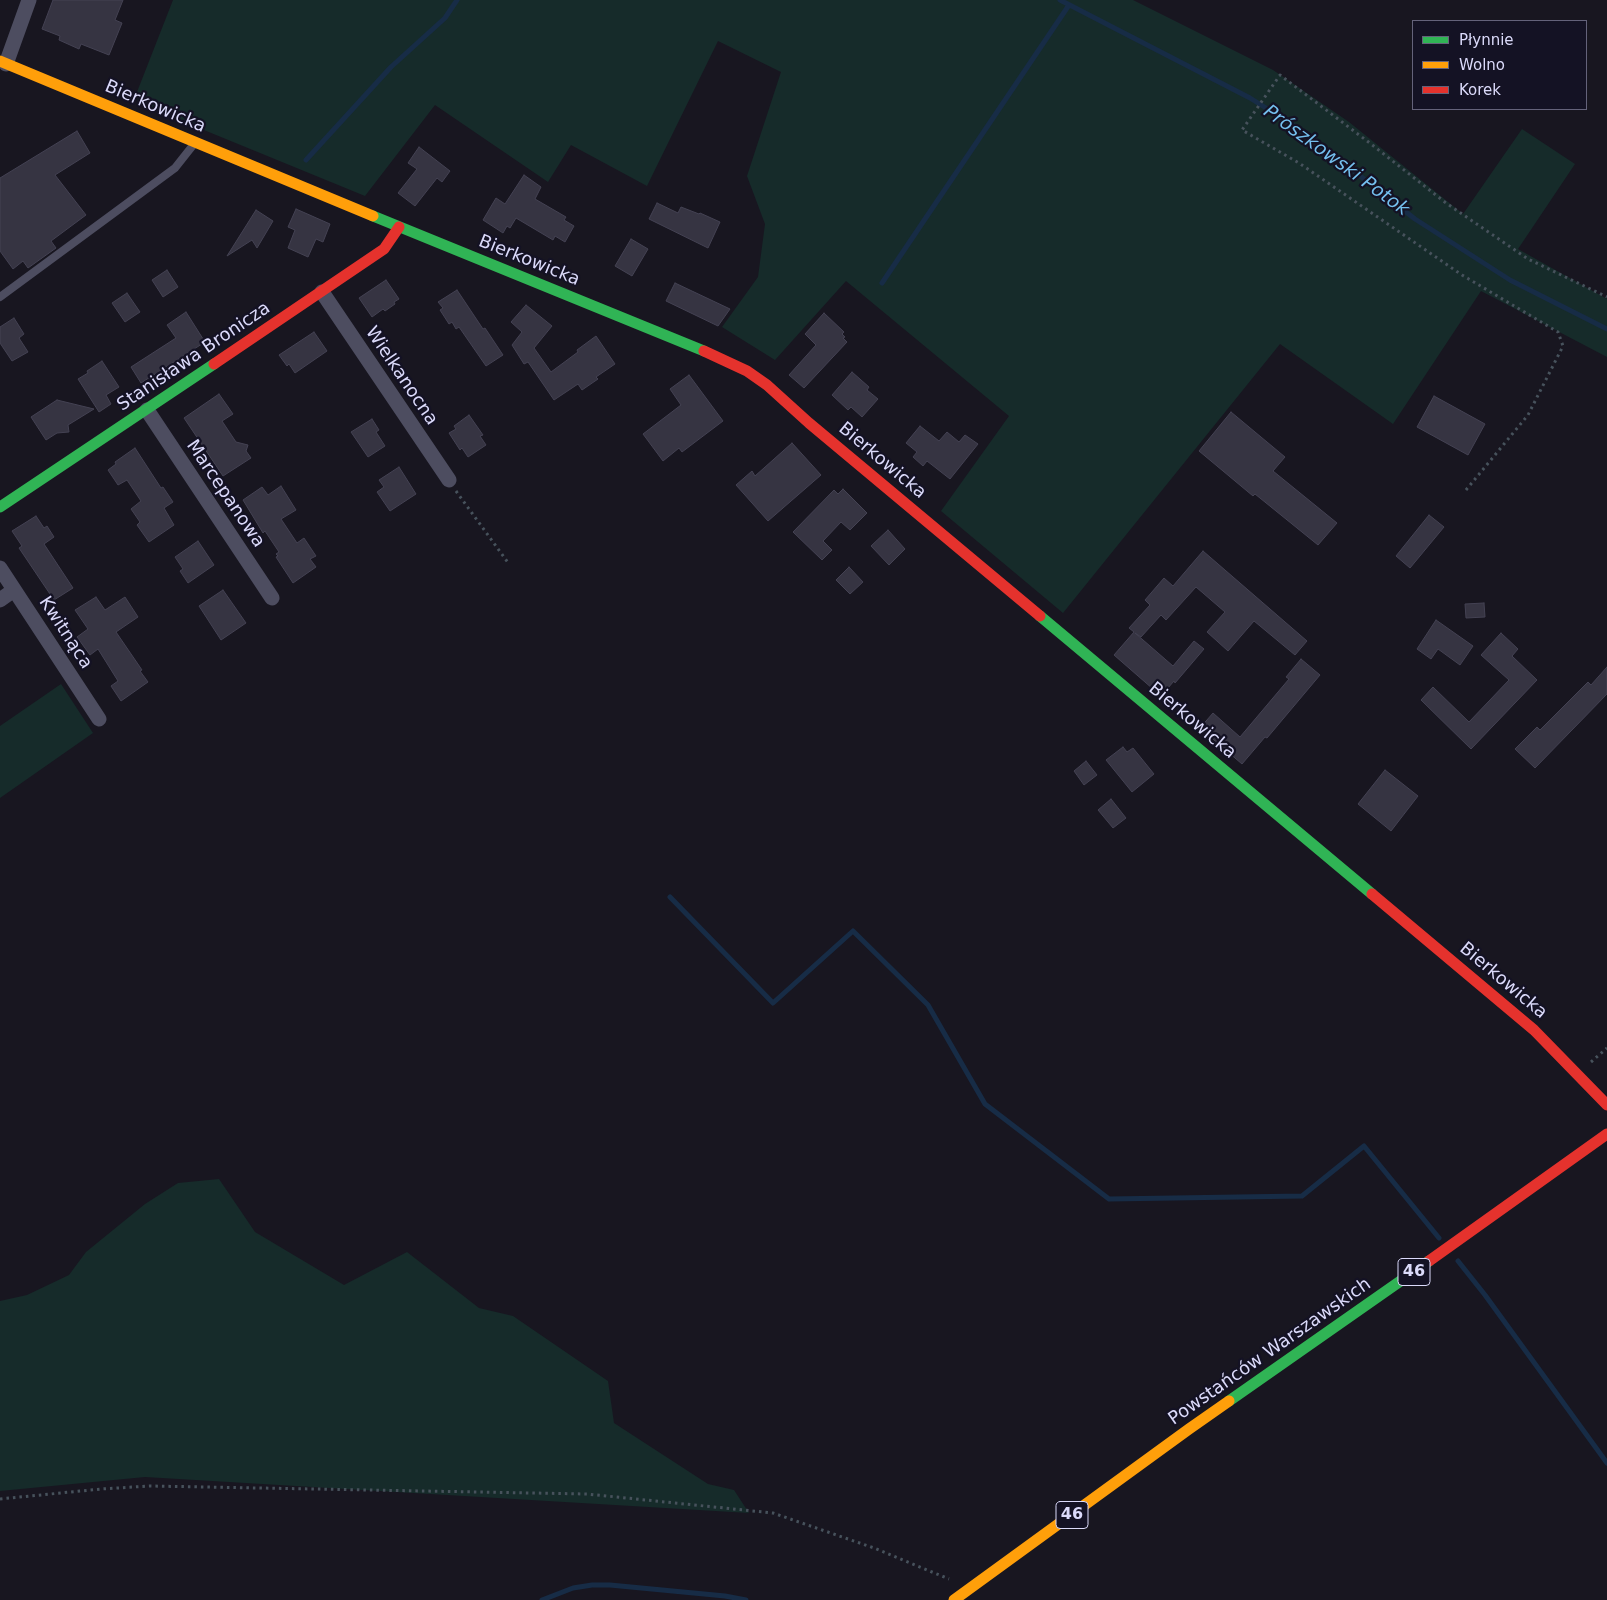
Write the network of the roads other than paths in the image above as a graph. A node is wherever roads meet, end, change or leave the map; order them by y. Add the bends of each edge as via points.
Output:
1 (29, 0) edge
2 (3, 63) edge
3 (195, 142) junction
4 (399, 227) junction
5 (322, 292) junction
6 (0, 296) edge
7 (147, 410) junction
8 (449, 480) road end
9 (0, 507) edge
10 (0, 568) edge
11 (14, 590) junction
12 (272, 598) dead end
13 (0, 600) edge
14 (99, 718) dead end
15 (1607, 1105) edge
16 (1607, 1134) edge
17 (954, 1600) edge

1 - 2 street
2 - 3 street, Bierkowicka
3 - 4 street, Bierkowicka
3 - 6 lane via 175,168
4 - 5 street, Stanisława Bronicza via 384,249
4 - 15 street, Bierkowicka via 709,353 747,371 767,385 1534,1030
5 - 7 street, Stanisława Bronicza
5 - 8 street, Wielkanocna
7 - 9 street, Stanisława Bronicza
7 - 12 street, Marcepanowa
10 - 11 street, Kwitnąca
11 - 13 street
11 - 14 street, Kwitnąca
16 - 17 street, Powstańców Warszawskich / 46 via 1189,1429

